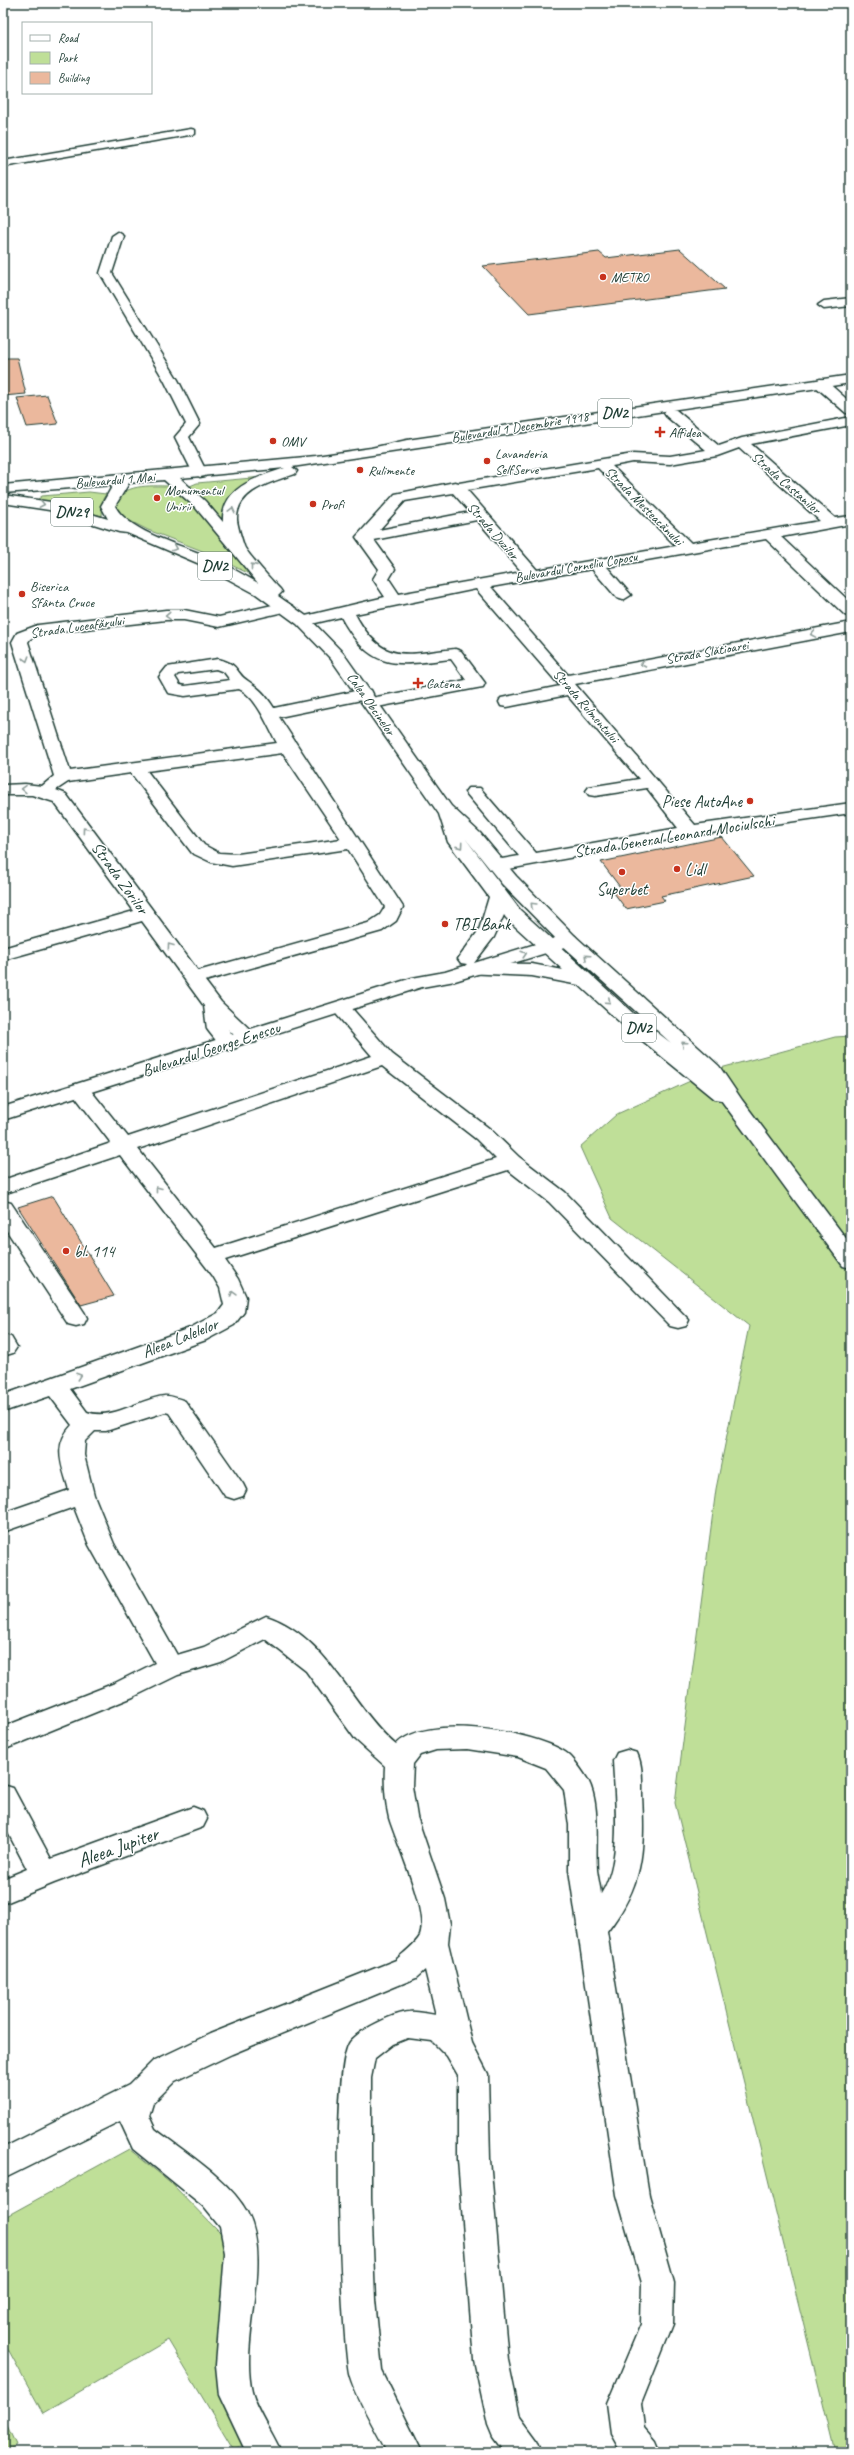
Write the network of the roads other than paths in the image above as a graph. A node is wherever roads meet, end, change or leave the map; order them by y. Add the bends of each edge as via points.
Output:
1 (191, 132) dead end
2 (3, 164) edge
3 (118, 236) dead end
4 (851, 302) edge
5 (824, 305) dead end
6 (839, 386) edge
7 (851, 410) edge
8 (671, 413) junction
9 (851, 421) edge
10 (742, 442) junction
11 (380, 452) junction
12 (717, 452) junction
13 (322, 459) junction
14 (601, 464) junction
15 (200, 473) junction
16 (169, 476) junction
17 (124, 480) junction
18 (455, 486) junction
19 (3, 489) edge
20 (3, 499) edge
21 (479, 515) junction
22 (851, 520) edge
23 (831, 523) junction
24 (768, 533) junction
25 (138, 534) junction
26 (364, 537) junction
27 (238, 547) junction
28 (687, 548) junction
29 (596, 564) junction
30 (532, 574) junction
31 (480, 584) junction
32 (623, 595) dead end
33 (395, 600) junction
34 (286, 608) junction
35 (346, 611) junction
36 (851, 612) edge
37 (303, 621) junction
38 (851, 627) edge
39 (241, 684) junction
40 (567, 685) junction
41 (368, 699) junction
42 (507, 702) dead end
43 (270, 714) junction
44 (288, 747) junction
45 (136, 768) junction
46 (63, 777) junction
47 (651, 782) junction
48 (3, 790) edge
49 (45, 791) junction
50 (595, 791) dead end
51 (474, 792) dead end
52 (445, 810) junction
53 (846, 812) edge
54 (690, 831) junction
55 (353, 843) junction
56 (530, 858) junction
57 (497, 865) junction
58 (498, 897) junction
59 (146, 914) junction
60 (563, 935) junction
61 (542, 941) junction
62 (3, 954) edge
63 (470, 964) junction
64 (193, 978) junction
65 (585, 980) junction
66 (214, 1006) junction
67 (341, 1008) junction
68 (248, 1038) junction
69 (229, 1044) junction
70 (385, 1058) junction
71 (81, 1091) junction
72 (734, 1104) junction
73 (3, 1114) edge
74 (125, 1147) junction
75 (511, 1162) junction
76 (3, 1187) edge
77 (3, 1208) edge
78 (211, 1257) junction
79 (851, 1261) edge
80 (76, 1318) dead end
81 (678, 1320) dead end
82 (3, 1343) edge
83 (3, 1348) edge
84 (54, 1385) junction
85 (3, 1404) edge
86 (89, 1422) junction
87 (234, 1490) dead end
88 (82, 1495) junction
89 (3, 1523) edge
90 (170, 1668) junction
91 (3, 1739) edge
92 (399, 1761) junction
93 (627, 1761) dead end
94 (3, 1796) edge
95 (193, 1819) dead end
96 (44, 1874) junction
97 (3, 1892) edge
98 (592, 1929) junction
99 (433, 1943) junction
100 (458, 2046) junction
101 (140, 2095) junction
102 (3, 2164) edge
103 (264, 2452) edge
104 (405, 2452) edge
105 (525, 2452) edge
106 (643, 2452) edge

1 - 2 street
3 - 15 street via 106,273 172,380 193,424 182,438
4 - 5 street
6 - 7 street
6 - 8 street, Bulevardul 1 Decembrie 1918 / DN2
6 - 11 street, Bulevardul 1 Decembrie 1918 / DN2 via 407,444
8 - 11 street, Bulevardul 1 Decembrie 1918 / DN2 via 412,452
8 - 12 street
9 - 10 street
10 - 12 street
10 - 23 street, Strada Castanilor via 750,452
11 - 13 street, Bulevardul 1 Decembrie 1918 / DN2
12 - 14 street via 670,460 643,457
13 - 15 street, Bulevardul 1 Mai / DN2
27 -> 13 street, DN2 via 230,522 230,512 233,502 241,493 256,484
14 - 18 street
14 - 28 street, Strada Mesteacănului
15 - 16 street, Bulevardul 1 Mai / DN2
16 - 17 street, Bulevardul 1 Mai / DN2
16 - 27 street, Calea Obcinelor / DN2 via 200,504
17 - 19 street, Bulevardul 1 Mai / DN29
17 - 25 street, Calea Obcinelor / DN2 via 109,500 109,510 118,521
18 - 21 street, Strada Duzilor
18 - 26 street via 400,497
20 -> 25 street, DN29 via 51,506
21 - 26 street
21 - 30 street, Strada Duzilor
22 - 23 street, Bulevardul Corneliu Coposu
23 - 24 street, Bulevardul Corneliu Coposu
24 - 28 street, Bulevardul Corneliu Coposu
24 - 36 street
25 -> 34 street, Calea Obcinelor / DN2 via 235,575
26 - 33 street via 387,569 381,579
34 -> 27 street, Calea Obcinelor / DN2
28 - 29 street, Bulevardul Corneliu Coposu
29 - 30 street, Bulevardul Corneliu Coposu
29 - 32 street
30 - 31 street, Bulevardul Corneliu Coposu
31 - 33 street, Bulevardul Corneliu Coposu
31 - 40 street, Strada Rulmentului
33 - 35 street, Bulevardul Corneliu Coposu
34 - 37 street, Calea Obcinelor / DN2
34 -> 46 street, Strada Luceafărului via 231,620 206,621 194,616 166,616 38,630 23,636 20,642
35 - 37 street, Bulevardul Corneliu Coposu
35 - 41 street via 356,629 384,656 397,660 455,654 477,683
37 - 41 street, Calea Obcinelor / DN2 via 337,656
38 -> 40 street, Strada Slătioarei
39 - 39 street via 230,669 218,664 173,670 167,677 174,688 185,691
39 - 43 street via 250,688
40 - 42 street, Strada Slătioarei
40 - 47 street, Strada Rulmentului
41 - 43 street
41 - 52 street, Calea Obcinelor / DN2
43 - 44 street
44 - 45 street
44 - 55 street
45 - 46 street
45 - 55 street via 198,849 210,857 223,861 238,860
46 - 49 street
47 - 50 street
47 - 54 street, Strada Rulmentului
49 -> 48 street, Strada Zorilor
59 -> 49 street, Strada Zorilor via 66,804
51 - 56 street
52 - 57 street, Calea Obcinelor / DN2 via 474,837
52 -> 58 street, Calea Obcinelor / DN2 via 457,842
53 - 54 street, Strada General Leonard Mociulschi
54 - 56 street, Strada General Leonard Mociulschi
55 - 64 street via 394,907 392,915 385,921 375,927
56 - 57 street, Strada General Leonard Mociulschi
60 -> 57 street, Calea Obcinelor / DN2
58 - 61 street, Calea Obcinelor / DN2
58 - 63 street via 490,929
59 - 62 street
64 -> 59 street, Strada Zorilor
60 - 61 street, Bulevardul George Enescu
72 -> 60 street, DN2 via 712,1070
61 - 63 street, Bulevardul George Enescu
61 - 65 street, DN2
63 - 65 street via 532,970
63 - 67 street, Bulevardul George Enescu via 440,968 419,982
64 - 66 street, Strada Zorilor
65 -> 72 street, DN2 via 694,1075
66 - 68 street, Strada Zorilor
66 - 69 street, Strada Zorilor via 217,1029
67 - 68 street, Bulevardul George Enescu
67 - 70 street
68 - 69 street, Bulevardul George Enescu
69 - 71 street, Bulevardul George Enescu
70 - 74 street
70 - 75 street via 483,1134
71 - 73 street, Bulevardul George Enescu
71 - 74 street, Aleea Lalelelor
72 - 79 street, DN2
74 - 76 street
78 -> 74 street, Aleea Lalelelor
75 - 78 street
75 - 81 street via 557,1197
77 - 80 street
84 -> 78 street, Aleea Lalelelor via 198,1334 227,1319 235,1308 236,1297
82 - 83 street
84 - 85 street, Aleea Lalelelor
84 - 86 street via 79,1418
86 - 87 street via 106,1422 150,1406 165,1404 176,1407
86 - 88 street via 73,1439 72,1455
88 - 89 street
88 - 90 street via 102,1545
90 - 91 street via 124,1690
90 - 92 street via 212,1655 266,1626 298,1647 320,1670 384,1753
92 - 98 street via 411,1747 436,1739 468,1738 521,1746 556,1760 577,1786 583,1825 583,1870
92 - 99 street via 398,1786 403,1816 431,1899 436,1924
93 - 98 street via 628,1841 624,1879 613,1901
94 - 96 street
95 - 96 street, Aleea Jupiter
96 - 97 street, Aleea Jupiter
98 - 106 street via 633,2195 658,2283 657,2324 624,2404 628,2434
99 - 100 street
99 - 101 street via 406,1969 220,2044 164,2071
100 - 104 street via 439,2030 408,2025 382,2035 361,2051 356,2078 356,2214 359,2300 366,2374
100 - 105 street via 473,2074 474,2160 491,2360 505,2425
101 - 102 street
101 - 103 street via 133,2116 144,2139 214,2195 236,2221 241,2253 234,2372 236,2395

